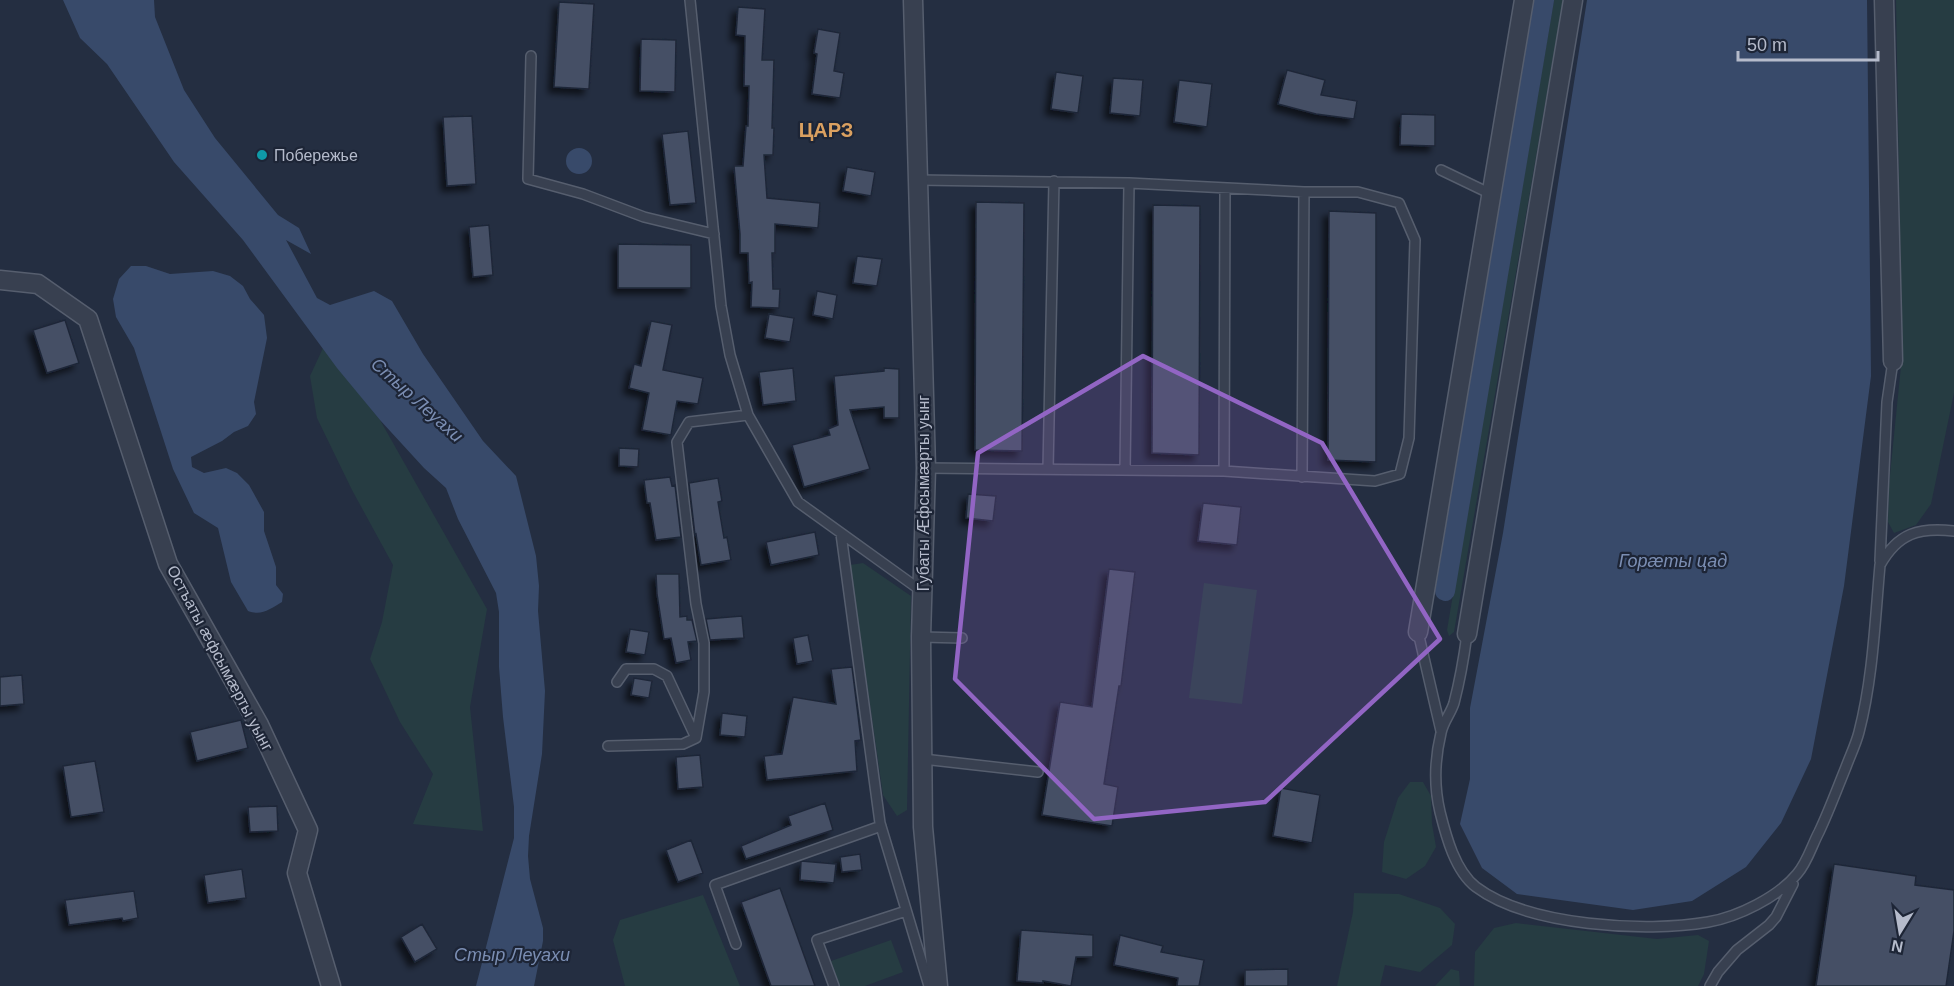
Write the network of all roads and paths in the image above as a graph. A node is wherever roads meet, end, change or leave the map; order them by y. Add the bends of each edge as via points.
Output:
1 (690, 0) edge
2 (913, 0) edge
3 (1524, 0) edge
4 (1573, 0) edge
5 (1884, 0) edge
6 (531, 56) dead end
7 (1441, 170) dead end
8 (918, 180) junction
9 (1054, 181) junction
10 (1129, 183) junction
11 (1225, 188) junction
12 (1304, 192) junction
13 (1491, 194) junction
14 (714, 234) junction
15 (0, 280) edge
16 (1893, 361) joint
17 (748, 415) junction
18 (926, 468) junction
19 (1048, 469) junction
20 (1125, 470) junction
21 (1224, 471) junction
22 (1302, 477) junction
23 (1954, 531) edge
24 (841, 534) junction
25 (1880, 565) junction
26 (922, 592) junction
27 (1418, 632) joint
28 (1467, 634) joint
29 (921, 636) junction
30 (962, 638) dead end
31 (617, 682) dead end
32 (1441, 731) junction
33 (696, 738) junction
34 (608, 746) dead end
35 (922, 759) junction
36 (1038, 772) dead end
37 (881, 826) junction
38 (1800, 871) junction
39 (906, 911) junction
40 (736, 944) dead end
41 (332, 986) edge
42 (834, 986) edge
43 (929, 986) edge
44 (938, 986) edge
45 (1710, 986) edge

1 - 14 lane
2 - 8 street, Губаты Æфсымæрты уынг
3 - 13 street
4 - 28 street
5 - 16 street
6 - 14 lane via 528,179 644,217
7 - 13 lane
8 - 9 lane
8 - 18 street, Губаты Æфсымæрты уынг
9 - 10 lane
9 - 19 lane
10 - 11 lane
10 - 20 lane
11 - 12 lane
11 - 21 lane
12 - 22 lane
12 - 22 lane via 1358,192 1399,203 1415,240 1409,438 1400,474 1375,480
13 - 27 street
14 - 17 lane via 730,354
15 - 41 street, Остъаты æфсымæрты уынг via 38,284 88,319 168,564 259,725 308,830 297,873
16 - 25 lane via 1887,402
17 - 24 lane via 798,502
17 - 33 lane via 689,422 677,442 704,643 704,692
18 - 19 lane
18 - 26 street, Губаты Æфсымæрты уынг
19 - 20 lane
20 - 21 lane
21 - 22 lane
23 - 25 lane via 1917,531 1897,542
24 - 26 lane
24 - 37 lane
25 - 38 lane via 1859,733 1828,814
26 - 29 street, Губаты Æфсымæрты уынг
27 - 32 lane
28 - 32 lane via 1453,706
29 - 30 lane
29 - 35 street, Губаты Æфсымæрты уынг
31 - 33 lane via 626,669 654,669 667,676
32 - 38 lane via 1436,783 1453,852 1465,877 1514,907 1545,916 1603,924 1662,927 1710,922 1751,908 1784,888
33 - 34 lane via 683,744
35 - 36 lane
35 - 44 street, Губаты Æфсымæрты уынг via 923,827
37 - 39 lane
37 - 40 lane via 715,885
38 - 45 lane via 1776,917 1737,950
39 - 42 lane via 817,940
39 - 43 lane

